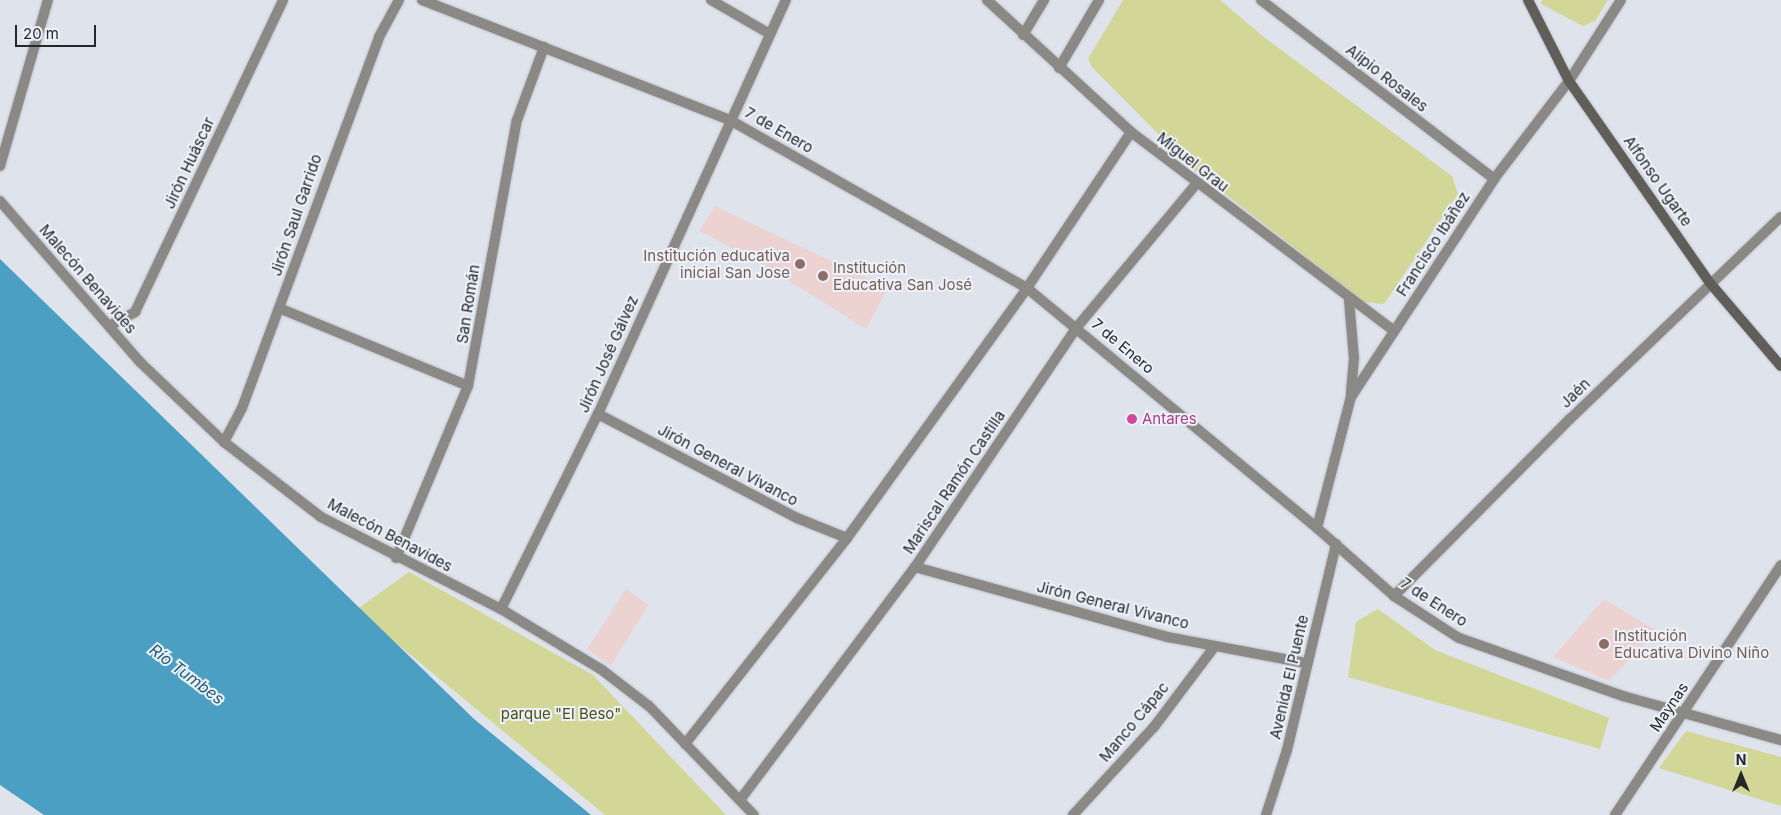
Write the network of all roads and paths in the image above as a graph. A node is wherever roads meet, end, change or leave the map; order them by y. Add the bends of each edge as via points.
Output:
1 (48, 0) edge
2 (283, 0) edge
3 (399, 0) edge
4 (422, 0) edge
5 (711, 0) edge
6 (786, 0) edge
7 (986, 0) edge
8 (1044, 0) edge
9 (1099, 0) edge
10 (1261, 0) edge
11 (1528, 0) edge
12 (1621, 0) edge
13 (770, 34) junction
14 (1023, 35) junction
15 (544, 47) junction
16 (1059, 68) junction
17 (1569, 81) junction
18 (730, 120) junction
19 (1131, 132) junction
20 (0, 166) edge
21 (1494, 179) junction
22 (1196, 184) junction
23 (0, 201) edge
24 (1781, 217) edge
25 (1710, 283) junction
26 (1027, 288) junction
27 (1349, 300) junction
28 (279, 308) junction
29 (109, 326) junction
30 (1077, 327) junction
31 (1394, 331) junction
32 (1781, 366) edge
33 (468, 386) junction
34 (1351, 397) junction
35 (598, 414) junction
36 (224, 442) junction
37 (1317, 528) junction
38 (847, 538) junction
39 (1336, 544) junction
40 (396, 558) junction
41 (1781, 565) edge
42 (915, 567) junction
43 (1394, 596) junction
44 (501, 609) junction
45 (1215, 646) junction
46 (1305, 663) junction
47 (1684, 712) junction
48 (1781, 740) edge
49 (685, 744) junction
50 (740, 800) junction
51 (754, 815) edge
52 (1073, 815) edge
53 (1266, 815) edge
54 (1615, 815) edge

1 - 20 street
2 - 29 street, Jirón Huáscar via 135,312
3 - 28 street, Jirón Saul Garrido via 379,37 325,174
4 - 15 street, 7 de Enero
5 - 13 street
6 - 13 street, Jirón José Gálvez
7 - 14 street, Miguel Grau
8 - 14 street
9 - 16 street
10 - 21 street, Alipio Rosales
11 - 17 main road, Alfonso Ugarte
12 - 17 street, Francisco Ibáñez
13 - 18 street, Jirón José Gálvez
14 - 16 street, Miguel Grau
15 - 18 street, 7 de Enero
15 - 33 street, San Román via 516,120
16 - 19 street, Miguel Grau
17 - 21 street, Francisco Ibáñez
17 - 25 main road, Alfonso Ugarte
18 - 26 street, 7 de Enero
18 - 35 street, Jirón José Gálvez
19 - 22 street, Miguel Grau
19 - 26 street
21 - 31 street, Francisco Ibáñez
22 - 27 street, Miguel Grau
22 - 30 street, Mariscal Ramón Castilla
23 - 29 street, Malecón Benavides
24 - 25 street, Jaén
25 - 32 main road, Alfonso Ugarte
25 - 43 street, Jaén
26 - 30 street, 7 de Enero
26 - 38 street
27 - 31 street, Miguel Grau
27 - 34 street via 1354,358
28 - 33 street
28 - 36 street, Jirón Saul Garrido via 242,408
29 - 36 street, Malecón Benavides
30 - 37 street, 7 de Enero
30 - 42 street, Mariscal Ramón Castilla
31 - 34 street, Francisco Ibáñez
33 - 40 street, San Román
34 - 37 street, Francisco Ibáñez
35 - 38 street, Jirón General Vivanco via 797,518
35 - 44 street, Jirón José Gálvez
36 - 40 street, Malecón Benavides via 321,517
37 - 39 street, 7 de Enero
38 - 49 street
39 - 43 street, 7 de Enero
39 - 46 street, Avenida El Puente
40 - 44 street, Malecón Benavides
41 - 47 street, Maynas
42 - 45 street, Jirón General Vivanco via 1168,637
42 - 50 street, Mariscal Ramón Castilla
43 - 47 street, 7 de Enero via 1467,641 1623,696
44 - 49 street, Malecón Benavides via 602,670 650,706
45 - 46 street, Jirón General Vivanco
45 - 52 street, Manco Cápac via 1154,726
46 - 53 street, Avenida El Puente via 1287,750
47 - 48 street, 7 de Enero
47 - 54 street, Maynas
49 - 50 street, Malecón Benavides
50 - 51 street, Malecón Benavides

